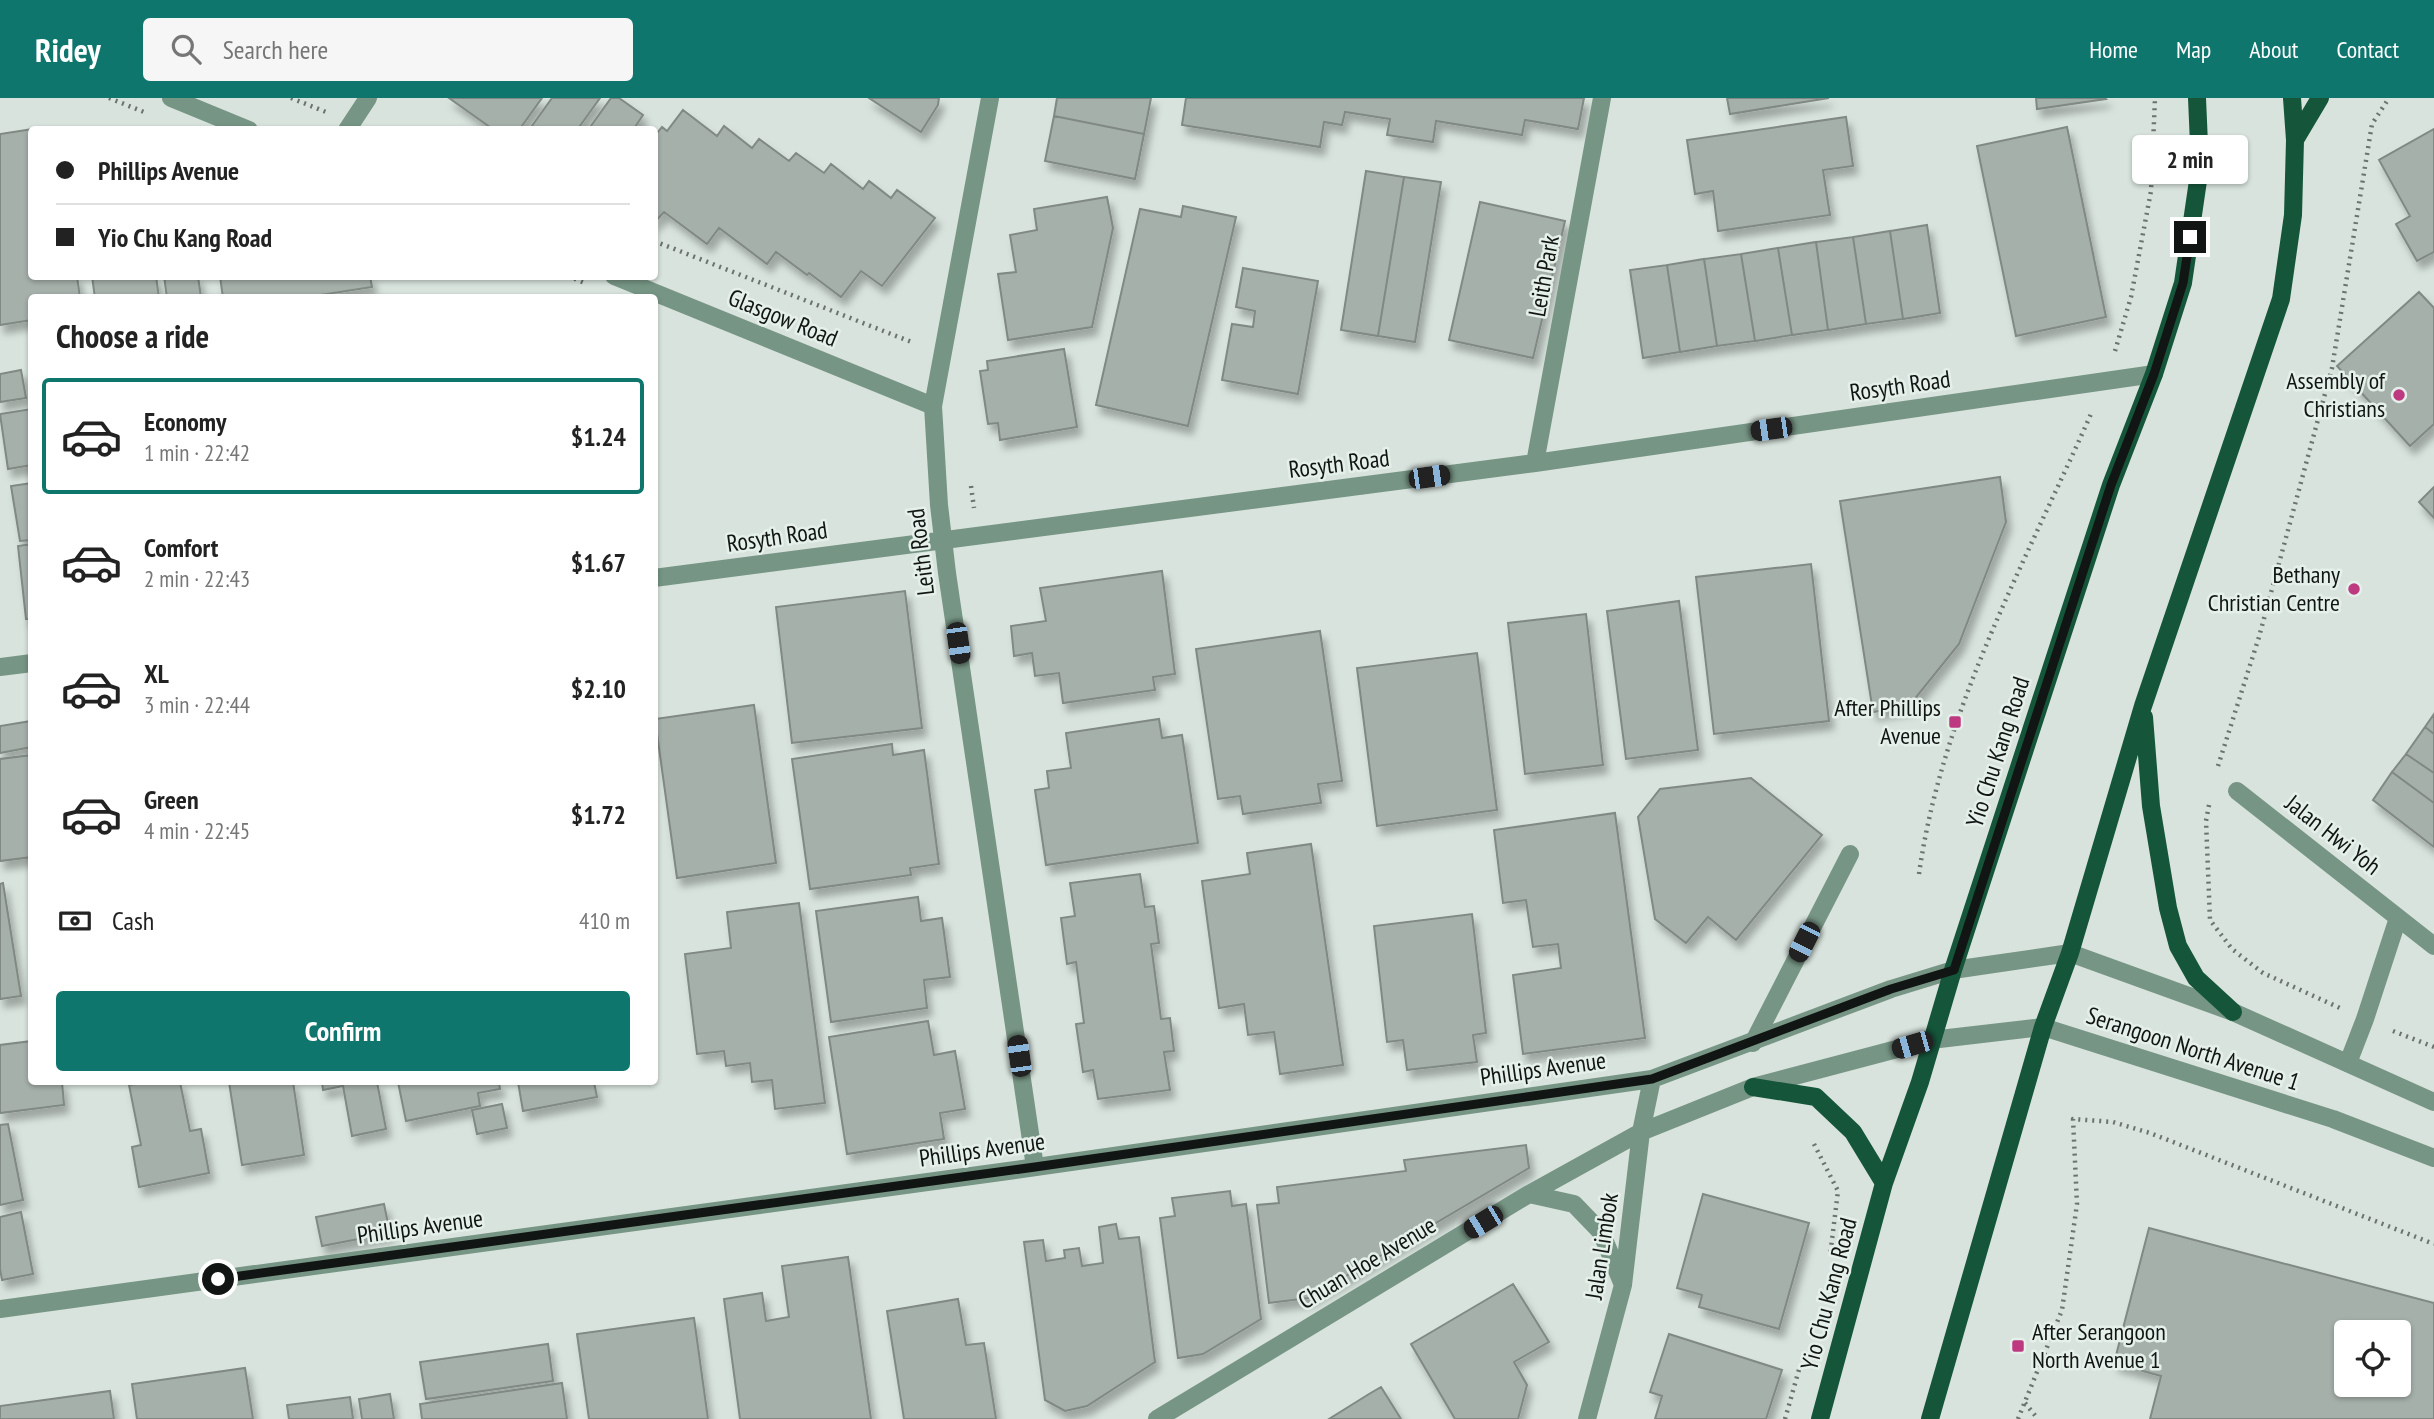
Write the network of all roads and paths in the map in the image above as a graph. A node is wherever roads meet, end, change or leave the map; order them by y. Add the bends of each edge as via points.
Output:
1 (171, 98) edge
2 (368, 98) edge
3 (990, 98) edge
4 (1602, 98) edge
5 (2155, 98) edge
6 (2197, 98) edge
7 (2292, 98) edge
8 (2320, 98) edge
9 (2389, 98) edge
10 (239, 126) edge
11 (349, 126) edge
12 (2295, 140) junction
13 (658, 243) edge
14 (624, 280) edge
15 (916, 344) dead end
16 (2154, 374) junction
17 (2106, 381) junction
18 (933, 406) junction
19 (1535, 463) junction
20 (970, 476) dead end
21 (978, 536) junction
22 (943, 541) junction
23 (658, 577) edge
24 (28, 664) edge
25 (0, 667) edge
26 (2143, 706) junction
27 (2217, 770) dead end
28 (2237, 791) dead end
29 (2212, 796) dead end
30 (1850, 854) dead end
31 (1919, 874) dead end
32 (2398, 918) junction
33 (2434, 946) edge
34 (2070, 953) junction
35 (1954, 970) junction
36 (2232, 1013) junction
37 (2365, 1020) junction
38 (2043, 1027) junction
39 (1931, 1040) junction
40 (1753, 1043) junction
41 (2434, 1048) edge
42 (2348, 1063) junction
43 (1652, 1079) junction
44 (1754, 1087) junction
45 (2434, 1102) edge
46 (1641, 1132) junction
47 (1814, 1144) dead end
48 (2434, 1158) edge
49 (1035, 1167) junction
50 (1884, 1183) junction
51 (1530, 1194) junction
52 (2434, 1244) edge
53 (1826, 1269) dead end
54 (1623, 1285) junction
55 (0, 1309) edge
56 (1802, 1356) dead end
57 (2025, 1402) junction
58 (1157, 1419) edge
59 (1587, 1419) edge
60 (1785, 1419) edge
61 (1820, 1419) edge
62 (1930, 1419) edge
63 (2018, 1419) edge
64 (2038, 1419) edge

1 - 10 street
2 - 11 street
3 - 18 street, Leith Road
4 - 19 street, Leith Park
5 - 17 path via 2151,191 2132,297
6 - 16 main road, Yio Chu Kang Road via 2200,167 2183,283
7 - 12 main road
8 - 12 main road
9 - 27 path via 2372,124 2332,368 2259,637
12 - 26 main road via 2293,215 2281,299
13 - 15 path
14 - 18 street, Glasgow Road
16 - 17 street, Rosyth Road
16 - 35 main road, Yio Chu Kang Road via 2111,485
17 - 19 street, Rosyth Road
17 - 31 path via 1955,722 1926,825
18 - 22 street, Leith Road
19 - 21 street, Rosyth Road
20 - 21 path
21 - 22 street, Rosyth Road
22 - 23 street, Rosyth Road
22 - 49 street, Leith Road
24 - 25 street
26 - 34 main road
26 - 36 main road via 2151,806 2178,946 2196,978
28 - 32 street, Jalan Hwi Yoh
29 - 37 path via 2206,821 2210,920 2232,949 2263,973
30 - 40 street
32 - 33 street, Jalan Hwi Yoh
32 - 37 street
34 - 35 street, Serangoon North Avenue 1
34 - 36 street, Serangoon North Avenue 1
34 - 38 main road
35 - 39 main road, Yio Chu Kang Road
35 - 40 street, Phillips Avenue via 1891,989
36 - 42 street, Serangoon North Avenue 1
37 - 41 path
37 - 42 street
38 - 39 street, Serangoon North Avenue 1
38 - 48 street, Serangoon North Avenue 1 via 2333,1119
38 - 62 main road
39 - 44 street
39 - 50 main road, Yio Chu Kang Road
40 - 43 street, Phillips Avenue
42 - 45 street, Serangoon North Avenue 1
43 - 46 street, Jalan Limbok
43 - 49 street, Phillips Avenue
44 - 46 street
44 - 50 main road via 1816,1097 1853,1132
46 - 51 street, Chuan Hoe Avenue
46 - 54 street, Jalan Limbok
47 - 53 path via 1838,1191
49 - 55 street, Phillips Avenue
50 - 61 main road, Yio Chu Kang Road
51 - 54 street via 1574,1204 1601,1232
51 - 58 street, Chuan Hoe Avenue
52 - 57 path via 2150,1133 2113,1122 2073,1119 2077,1204 2062,1310
54 - 59 street, Jalan Limbok
56 - 60 path
57 - 63 path
57 - 64 path

